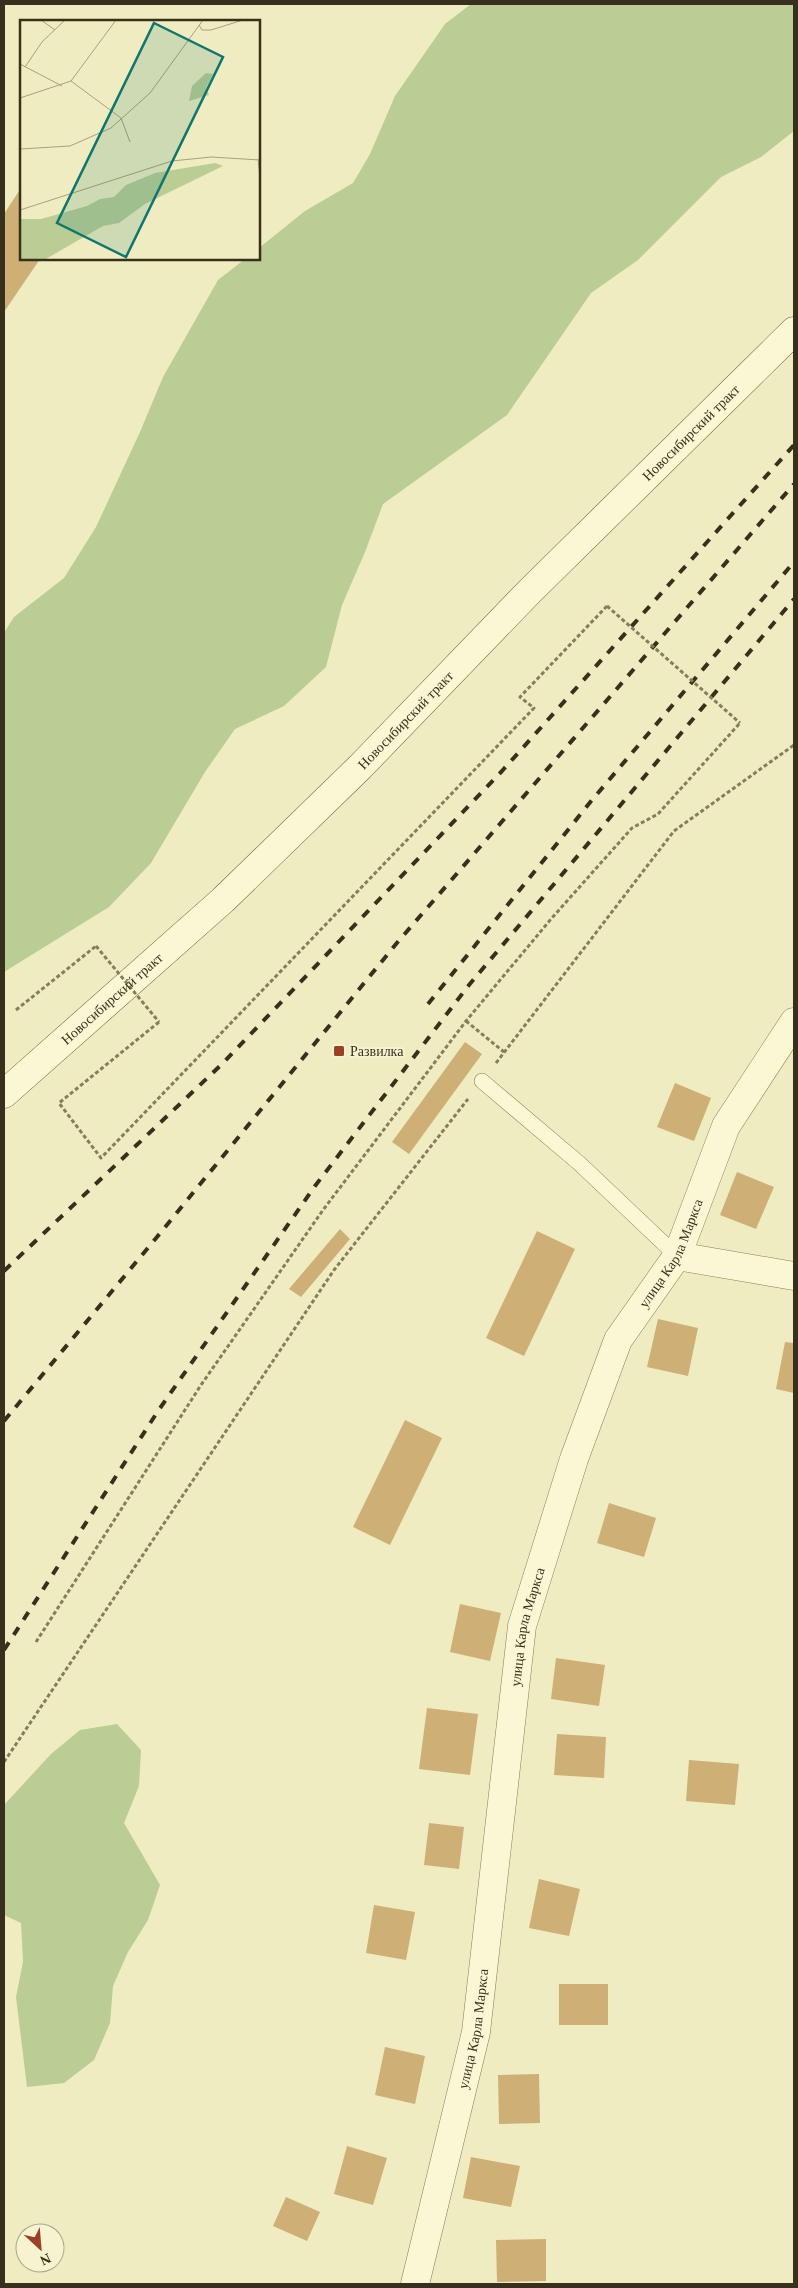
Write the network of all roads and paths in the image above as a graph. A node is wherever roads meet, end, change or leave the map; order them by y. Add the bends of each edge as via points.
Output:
1 (794, 331) edge
2 (794, 745) edge
3 (16, 1010) dead end
4 (466, 1021) junction
5 (794, 1022) edge
6 (504, 1052) junction
7 (482, 1081) junction
8 (4, 1094) edge
9 (677, 1256) junction
10 (794, 1276) edge
11 (36, 1642) dead end
12 (4, 1762) edge
13 (415, 2284) edge

1 - 8 street, Новосибирский тракт via 223,900
2 - 6 path via 674,831
3 - 4 path, bridge via 96,946 159,1022 59,1103 101,1158 534,708 520,697 606,606 740,723 658,814 632,828
4 - 6 path
4 - 11 path via 323,1210 201,1386
5 - 9 street, улица Карла Маркса via 726,1126
6 - 7 path
7 - 9 lane via 580,1164
7 - 12 path via 334,1270
9 - 10 street
9 - 13 street, улица Карла Маркса via 618,1340 574,1459 522,1626 476,2032

